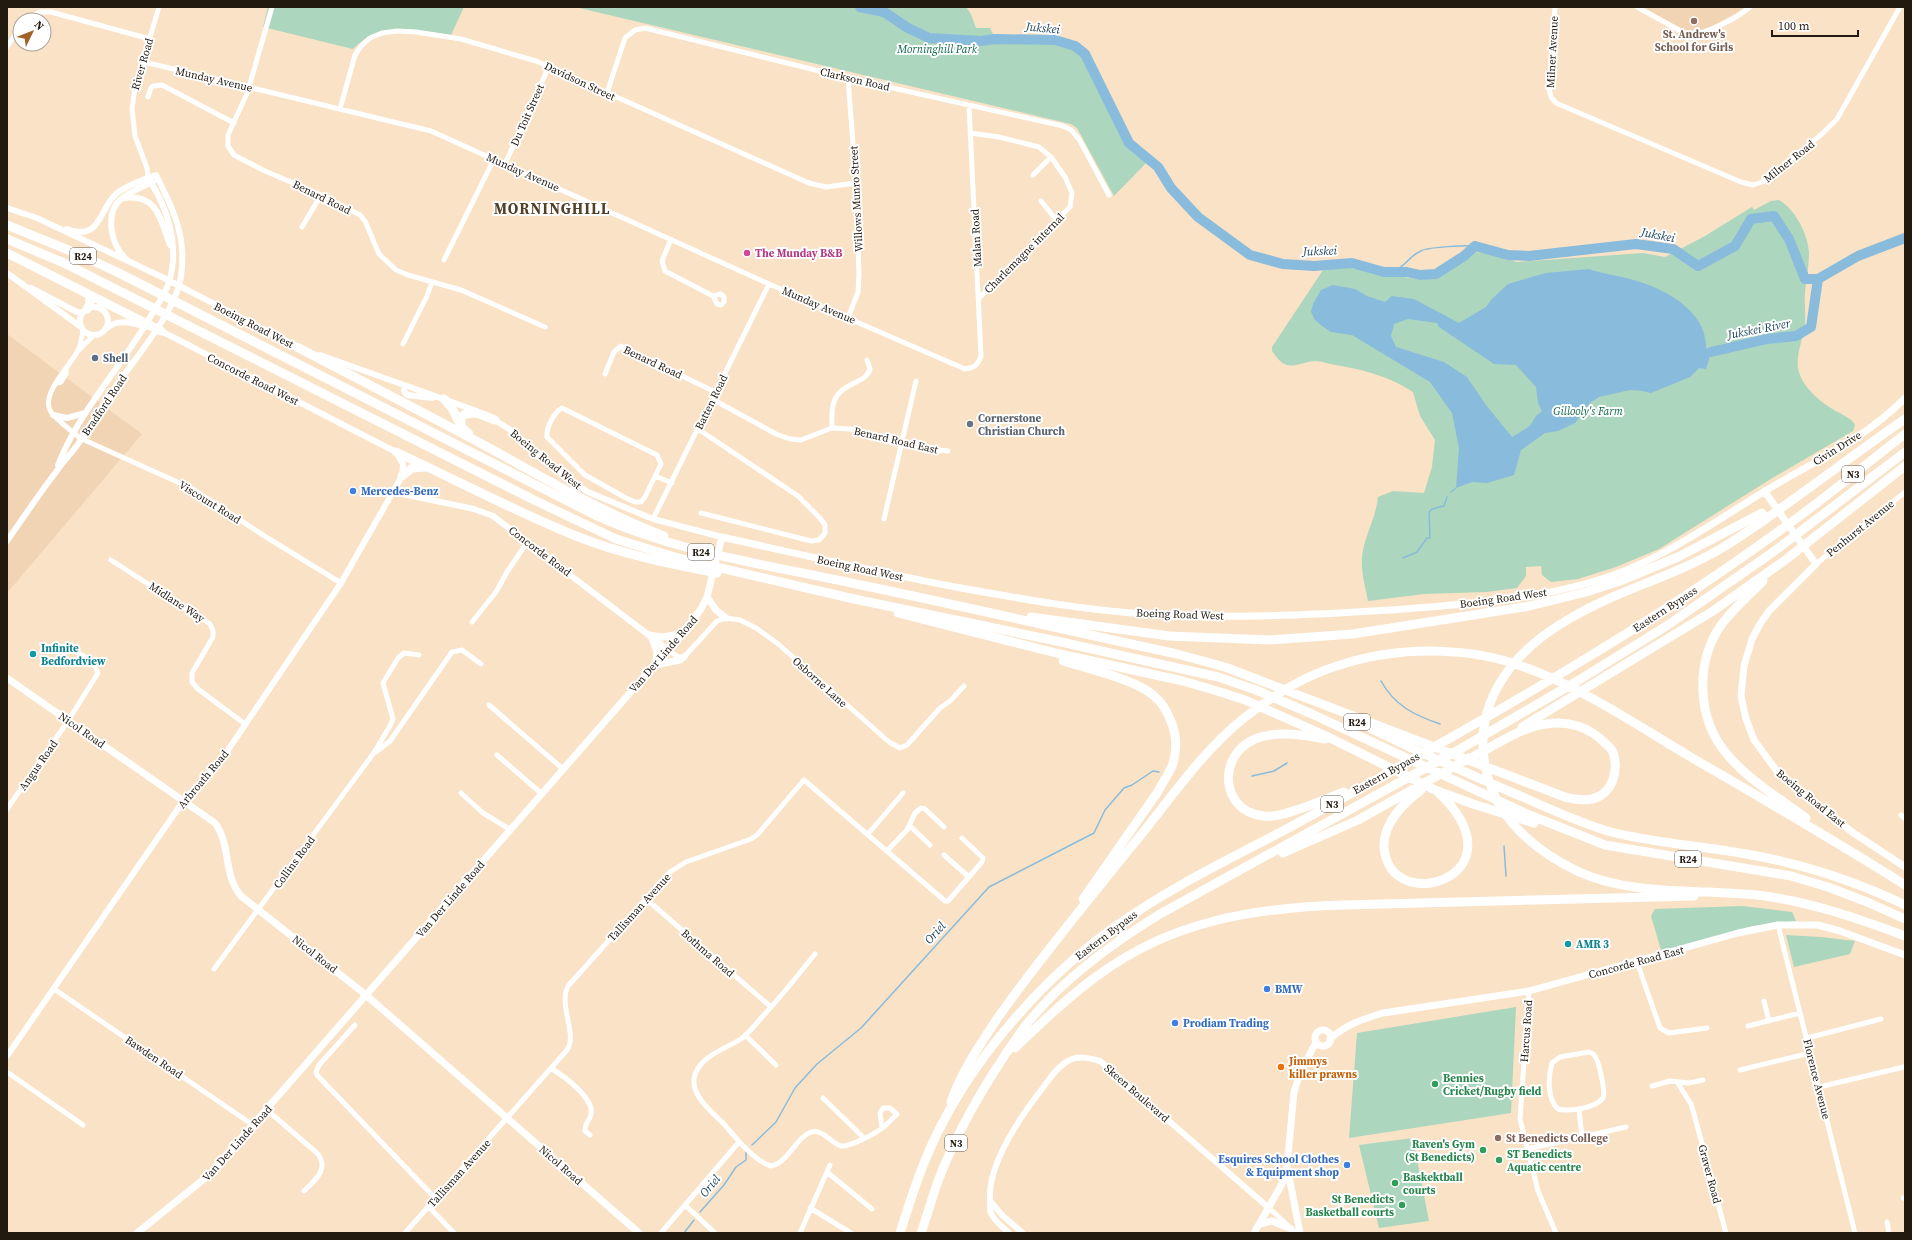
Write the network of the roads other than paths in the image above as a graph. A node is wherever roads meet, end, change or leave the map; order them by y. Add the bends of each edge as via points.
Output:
1 (159, 7) edge
2 (272, 7) edge
3 (1555, 7) edge
4 (1637, 7) edge
5 (1750, 7) edge
6 (1900, 7) edge
7 (52, 12) edge
8 (150, 39) junction
9 (144, 62) junction
10 (549, 66) junction
11 (848, 78) junction
12 (250, 87) junction
13 (607, 93) junction
14 (148, 97) dead end
15 (1551, 97) joint
16 (969, 106) junction
17 (340, 109) junction
18 (234, 123) junction
19 (970, 133) junction
20 (1051, 157) junction
21 (494, 159) junction
22 (505, 164) junction
23 (147, 168) junction
24 (1033, 175) dead end
25 (157, 177) junction
26 (149, 180) junction
27 (856, 183) junction
28 (321, 195) junction
29 (1109, 195) dead end
30 (123, 198) junction
31 (1041, 201) dead end
32 (7, 208) edge
33 (37, 218) junction
34 (1057, 221) junction
35 (7, 225) edge
36 (302, 227) dead end
37 (7, 239) edge
38 (671, 239) junction
39 (174, 252) junction
40 (7, 253) edge
41 (444, 260) dead end
42 (141, 268) junction
43 (7, 273) edge
44 (430, 282) junction
45 (769, 284) junction
46 (25, 286) junction
47 (88, 294) junction
48 (713, 296) dead end
49 (979, 298) junction
50 (85, 311) junction
51 (848, 318) junction
52 (141, 323) junction
53 (545, 327) dead end
54 (82, 328) junction
55 (107, 328) junction
56 (161, 331) joint
57 (93, 336) junction
58 (403, 344) dead end
59 (297, 347) junction
60 (77, 352) junction
61 (868, 360) dead end
62 (974, 368) joint
63 (604, 374) dead end
64 (916, 382) dead end
65 (715, 392) junction
66 (1905, 398) edge
67 (444, 399) junction
68 (712, 399) junction
69 (86, 412) junction
70 (54, 415) junction
71 (1905, 419) edge
72 (495, 420) junction
73 (461, 427) junction
74 (832, 428) junction
75 (698, 429) junction
76 (73, 434) junction
77 (1905, 434) edge
78 (82, 438) junction
79 (902, 440) junction
80 (492, 449) junction
81 (948, 451) dead end
82 (396, 452) junction
83 (1905, 452) edge
84 (1905, 466) edge
85 (55, 472) junction
86 (440, 472) junction
87 (402, 476) junction
88 (655, 476) junction
89 (672, 483) junction
90 (393, 492) junction
91 (1764, 492) junction
92 (1905, 492) edge
93 (701, 513) dead end
94 (884, 519) dead end
95 (653, 520) junction
96 (1755, 521) junction
97 (722, 537) junction
98 (7, 541) edge
99 (528, 541) junction
100 (727, 558) junction
101 (111, 560) dead end
102 (1782, 563) junction
103 (1816, 564) junction
104 (341, 583) junction
105 (799, 586) junction
106 (707, 597) junction
107 (854, 599) junction
108 (965, 608) junction
109 (726, 618) junction
110 (472, 622) dead end
111 (683, 632) junction
112 (983, 635) junction
113 (651, 636) junction
114 (70, 648) dead end
115 (667, 649) junction
116 (419, 655) dead end
117 (684, 657) junction
118 (481, 664) dead end
119 (655, 664) junction
120 (7, 678) edge
121 (964, 686) dead end
122 (489, 705) dead end
123 (68, 721) junction
124 (245, 724) junction
125 (1398, 738) junction
126 (1336, 741) junction
127 (373, 754) junction
128 (497, 755) dead end
129 (1474, 756) junction
130 (1460, 763) junction
131 (563, 769) junction
132 (1368, 784) junction
133 (461, 793) dead end
134 (903, 793) dead end
135 (542, 794) junction
136 (1448, 797) junction
137 (184, 800) junction
138 (7, 809) edge
139 (910, 826) junction
140 (944, 827) dead end
141 (511, 830) junction
142 (1569, 832) junction
143 (868, 834) junction
144 (962, 838) dead end
145 (1839, 844) junction
146 (930, 845) dead end
147 (887, 851) junction
148 (944, 855) dead end
149 (1905, 867) edge
150 (1245, 869) junction
151 (969, 877) junction
152 (1905, 885) edge
153 (1753, 895) junction
154 (645, 898) junction
155 (1905, 905) edge
156 (258, 911) junction
157 (1905, 919) edge
158 (1778, 925) junction
159 (1905, 936) edge
160 (815, 954) dead end
161 (1045, 954) junction
162 (1905, 955) edge
163 (1637, 962) junction
164 (214, 969) dead end
165 (54, 989) junction
166 (1529, 991) junction
167 (366, 995) junction
168 (1764, 1001) dead end
169 (771, 1007) junction
170 (1800, 1013) junction
171 (1363, 1019) junction
172 (1881, 1019) dead end
173 (1769, 1021) junction
174 (355, 1024) dead end
175 (1748, 1026) dead end
176 (1707, 1028) dead end
177 (1325, 1030) junction
178 (745, 1036) junction
179 (1806, 1038) junction
180 (1330, 1039) junction
181 (1316, 1042) junction
182 (1324, 1045) junction
183 (1810, 1053) junction
184 (7, 1056) edge
185 (1004, 1058) junction
186 (1307, 1059) junction
187 (776, 1065) dead end
188 (1904, 1066) dead end
189 (552, 1069) junction
190 (1740, 1070) dead end
191 (7, 1072) edge
192 (1703, 1080) dead end
193 (1677, 1082) junction
194 (1652, 1086) dead end
195 (1819, 1087) junction
196 (822, 1098) dead end
197 (267, 1110) junction
198 (1579, 1110) junction
199 (507, 1119) junction
200 (944, 1120) junction
201 (83, 1125) dead end
202 (253, 1125) junction
203 (1626, 1127) dead end
204 (882, 1128) dead end
205 (590, 1135) dead end
206 (1582, 1137) junction
207 (864, 1138) junction
208 (740, 1142) junction
209 (1527, 1149) junction
210 (830, 1164) dead end
211 (1288, 1171) junction
212 (827, 1172) junction
213 (304, 1191) dead end
214 (436, 1199) junction
215 (990, 1201) junction
216 (685, 1205) junction
217 (429, 1207) junction
218 (810, 1208) junction
219 (1269, 1208) junction
220 (872, 1209) dead end
221 (1887, 1222) dead end
222 (1260, 1224) junction
223 (1293, 1231) edge
224 (1018, 1232) edge
225 (139, 1233) edge
226 (405, 1233) edge
227 (454, 1233) edge
228 (639, 1233) edge
229 (661, 1233) edge
230 (715, 1233) edge
231 (800, 1233) edge
232 (851, 1233) edge
233 (900, 1233) edge
234 (921, 1233) edge
235 (1009, 1233) edge
236 (1254, 1233) edge
237 (1300, 1233) edge
238 (1556, 1233) edge
239 (1726, 1233) edge
240 (1855, 1233) edge
241 (1889, 1233) edge

1 - 8 street, River Road
2 - 12 street, Benard Road
3 - 15 street, Milner Avenue via 1549,89
4 - 5 street via 1688,35 1706,32
6 - 15 street, Milner Road via 1837,119 1808,146 1758,184 1741,182 1678,156 1562,107
7 - 8 street
8 - 9 street, River Road
9 - 12 street, Munday Avenue
9 - 23 street, River Road via 135,87 132,121 138,148
10 - 13 street, Davidson Street
10 - 17 street, Davidson Street via 461,39 416,32 382,33 368,40 357,52
10 - 22 street, Du Toit Street
11 - 13 street, Clarkson Road via 639,28 625,38
11 - 16 street, Clarkson Road
11 - 27 street, Willows Munro Street
12 - 17 street, Munday Avenue
12 - 18 street, Benard Road
13 - 27 street, Davidson Street via 805,182 826,187
14 - 18 street via 153,86 162,85
16 - 19 street, Malan Road
16 - 29 street, Clarkson Road via 1056,124 1071,130 1079,139
17 - 21 street, Munday Avenue via 431,131
18 - 28 street, Benard Road via 227,141 234,155
19 - 20 street, Charlemagne internal via 1039,147
19 - 49 street, Malan Road
20 - 24 street
20 - 34 street, Charlemagne internal via 1065,177 1072,193 1070,207
21 - 22 street, Munday Avenue
21 - 41 street
22 - 38 street, Munday Avenue
23 - 25 street, Bradford Road
23 - 26 street, Bradford Road
25 - 26 street
25 - 78 street, Bradford Road via 180,230 183,254 180,285 148,341
26 - 30 street
26 - 33 street via 117,194 110,200 100,221 88,230 71,231
26 - 39 street, Bradford Road via 171,227
27 - 51 street, Willows Munro Street via 859,281 858,292
28 - 36 street
28 - 44 street, Benard Road via 362,217 374,247 388,264 408,275
30 - 39 street via 141,198 150,202 158,213
30 - 42 street via 118,202 112,216 113,238 122,255
31 - 34 street
32 - 33 street, Boeing Road West
33 - 42 street, Boeing Road West
34 - 49 street, Charlemagne internal
35 - 100 highway, R24 via 78,254 597,516 644,536
37 - 105 highway, R24 via 64,263 543,504 616,538 678,558
38 - 45 street, Munday Avenue
38 - 48 street via 662,261 665,271
39 - 69 street, Bradford Road via 171,274 165,291 134,343
40 - 47 highway
42 - 59 street, Boeing Road West
43 - 46 street
44 - 53 street, Benard Road via 472,295
44 - 58 street via 424,301
45 - 51 street, Munday Avenue
45 - 65 street, Batten Road
46 - 50 street via 77,312
46 - 54 street
47 - 50 highway via 91,299
47 - 52 highway
49 - 62 street, Malan Road via 981,356
50 - 54 street via 80,322
50 - 55 street via 96,307 104,311 108,319
51 - 62 street, Munday Avenue via 965,368
52 - 55 street via 120,322
52 - 56 highway
54 - 57 street
54 - 60 street via 82,340
55 - 57 street via 102,334
56 - 82 street, Concorde Road West
57 - 60 street
59 - 67 street, Boeing Road West
59 - 80 highway
60 - 70 street via 61,382 57,383 50,394 48,402 50,412
61 - 74 street via 870,369 867,375 836,396 832,410
63 - 65 street, Benard Road via 614,352 621,346
64 - 79 street
65 - 68 street, Batten Road
66 - 91 main road, Civin Drive via 1896,408 1849,443
67 - 72 street, Boeing Road West via 467,406
67 - 73 highway via 452,408
68 - 74 street, Benard Road East via 790,439 801,440
68 - 75 street, Batten Road
69 - 70 street via 74,418
69 - 76 street, Bradford Road
70 - 76 street
71 - 96 highway
72 - 73 highway via 469,412 461,417
72 - 95 street, Boeing Road West via 524,440 581,488
73 - 80 highway
74 - 79 street, Benard Road East via 857,430
75 - 89 street, Batten Road
75 - 93 street via 794,492 820,518 826,529 819,540 811,541
76 - 78 street, Viscount Road
76 - 85 street, Bradford Road
77 - 132 highway, Eastern Bypass / N3 via 1802,514 1695,590 1570,668
78 - 85 street, Bradford Road
78 - 104 street, Viscount Road via 193,489
79 - 81 street, Benard Road East
79 - 94 street
80 - 100 highway via 602,509 650,531
82 - 86 highway
82 - 87 street via 402,464
83 - 150 highway, Eastern Bypass / N3 via 1809,526 1674,621 1462,748
84 - 102 highway
85 - 98 street, Bradford Road
86 - 87 highway via 416,467
86 - 105 highway via 515,509 576,536 609,547 707,571
87 - 90 street, Arbroath Road
88 - 88 street via 661,464 657,455 565,409 560,410 548,428 547,437 576,468 592,480 626,498 641,502
88 - 89 street
89 - 95 street, Batten Road
90 - 99 street, Concorde Road via 482,511
90 - 104 street, Arbroath Road
91 - 97 main road, Boeing Road West via 1680,545 1638,565 1589,583 1536,595 1441,606 1323,614 1148,614 1079,608 857,568
91 - 103 main road
92 - 103 street, Penhurst Avenue
95 - 97 street, Boeing Road West
96 - 108 highway via 1678,557 1586,592 1530,606 1327,637 1270,640 1169,636
96 - 153 highway via 1703,559 1571,617 1527,649 1507,672 1491,699 1486,713 1483,746 1494,794 1512,825 1528,839 1580,872 1610,882 1646,888
97 - 106 main road, Van Der Linde Road
99 - 110 street via 496,592
99 - 113 street, Concorde Road
100 - 108 highway, R24
101 - 124 street, Midlane Way via 210,624 213,637 194,669 192,682
102 - 129 highway via 1713,611
102 - 145 highway via 1721,626 1712,643 1703,676 1704,706 1716,740 1735,763
103 - 149 main road, Boeing Road East via 1769,610 1752,639 1744,666 1742,696 1746,719 1754,740 1779,774 1852,832
104 - 124 street, Arbroath Road
105 - 107 highway, R24
106 - 109 main road via 716,610
106 - 111 main road, Van Der Linde Road
107 - 112 highway
107 - 142 highway, R24 via 1171,666 1256,690
108 - 125 highway, R24 via 1226,667 1320,702
109 - 117 street via 713,625
109 - 121 street, Osborne Lane via 740,620 763,633 897,747 903,748
111 - 113 main road via 675,636
111 - 115 main road, Van Der Linde Road
112 - 126 highway via 1183,681 1245,700
112 - 161 highway via 1092,669 1146,690 1161,702 1168,713 1175,735 1172,765 1157,793
113 - 115 street, Concorde Road
113 - 119 main road via 657,652
114 - 123 street, Angus Road via 93,662 98,672
115 - 117 street via 678,657
115 - 119 main road, Van Der Linde Road
116 - 127 street via 408,653 401,656 386,677 383,686 392,722
117 - 119 main road
118 - 127 street via 462,650 452,652 390,741
119 - 131 main road, Van Der Linde Road
120 - 123 main road, Nicol Road
122 - 131 street
123 - 137 main road, Nicol Road
123 - 138 street, Angus Road
124 - 137 street, Arbroath Road via 216,766
125 - 129 highway via 1565,797 1581,800 1594,798 1607,789 1614,778 1616,766 1612,750 1602,739 1586,728 1566,723 1545,724 1525,730
125 - 155 highway, R24 via 1482,780 1574,819 1610,831 1796,864 1835,875
126 - 132 highway via 1290,734 1254,740 1242,747 1232,759 1228,775 1231,793 1248,812 1270,816
126 - 136 highway
127 - 156 street, Collins Road
128 - 135 street
129 - 130 highway
130 - 136 highway via 1417,793 1402,807 1386,830 1384,849 1389,864 1411,882 1434,884 1455,873 1465,860 1468,841 1466,828
130 - 150 highway via 1358,820
131 - 135 main road, Van Der Linde Road
132 - 200 highway, Eastern Bypass / N3 via 1134,913 1081,952 1040,990 1012,1021
133 - 141 street via 483,813
134 - 143 street
135 - 141 main road, Van Der Linde Road
136 - 142 highway
137 - 156 main road, Nicol Road via 218,827 234,886
137 - 165 street, Arbroath Road
139 - 140 street via 915,813 925,808
139 - 146 street
139 - 147 street
141 - 167 main road, Van Der Linde Road
142 - 157 highway, R24 via 1605,845 1634,851 1792,876 1854,897
143 - 147 street, Tallisman Avenue
143 - 154 street, Tallisman Avenue via 804,780 754,837 675,868
144 - 151 street, Tallisman Avenue via 983,858
145 - 152 highway
145 - 161 highway via 1596,702 1529,668 1477,655 1397,653 1341,664 1306,678 1245,718 1216,744
147 - 151 street, Tallisman Avenue via 945,901 948,901
148 - 151 street
150 - 185 highway, Eastern Bypass / N3 via 1160,914 1099,955 1072,978 1020,1032
153 - 159 highway via 1807,904
153 - 185 highway via 1329,905 1240,914 1167,936 1129,955 1070,997
154 - 169 street, Bothma Road
154 - 189 street, Tallisman Avenue via 568,986 565,1000 571,1043
156 - 164 street, Collins Road
156 - 167 main road, Nicol Road
158 - 162 main road, Concorde Road East via 1818,925
158 - 163 main road, Concorde Road East via 1738,933
158 - 170 street, Florence Avenue
160 - 169 street
161 - 200 highway via 986,1035 958,1086
163 - 166 main road, Concorde Road East
163 - 176 street via 1658,1025 1666,1032
165 - 184 street, Arbroath Road
165 - 202 street, Bawden Road
166 - 171 main road, Concorde Road East via 1383,1013
166 - 209 street, Harcus Road via 1520,1119
167 - 197 main road, Van Der Linde Road
167 - 199 main road, Nicol Road
168 - 173 street
169 - 178 street
170 - 173 street
170 - 179 street, Florence Avenue
171 - 177 main road, Concorde Road East
171 - 180 main road, Concorde Road East via 1339,1031
172 - 179 street
173 - 175 street
174 - 214 street via 318,1065 316,1072
177 - 180 main road
177 - 181 main road via 1316,1034
178 - 187 street
178 - 208 street via 704,1061 694,1080 695,1090 701,1099
179 - 183 street, Florence Avenue
180 - 182 main road
181 - 182 main road
181 - 186 main road
182 - 186 main road
183 - 190 street
183 - 195 street, Florence Avenue
185 - 234 highway, Eastern Bypass / N3 via 964,1125 938,1180
186 - 211 main road via 1294,1092
188 - 195 street
189 - 199 street, Tallisman Avenue
189 - 205 street via 580,1091 589,1103 591,1116 584,1128
191 - 201 street
192 - 193 street
193 - 194 street via 1670,1081
193 - 239 street, Graver Road via 1691,1104
195 - 240 street, Florence Avenue
196 - 207 street
197 - 202 main road, Van Der Linde Road
197 - 213 street via 322,1160 321,1171
198 - 198 street via 1598,1102 1604,1095 1596,1058 1589,1052 1560,1057 1551,1068 1550,1087 1555,1106 1561,1110
198 - 206 street
199 - 214 street, Tallisman Avenue
199 - 228 main road, Nicol Road
200 - 233 highway, Eastern Bypass / N3 via 929,1151
202 - 225 main road, Van Der Linde Road via 209,1175
203 - 206 street
204 - 207 street
206 - 209 street
207 - 208 street via 844,1146 821,1133 812,1132 782,1160 771,1166
208 - 216 street
209 - 238 street, Harcus Road via 1538,1191
210 - 212 street
211 - 219 main road
211 - 237 main road
212 - 218 street
212 - 220 street
214 - 217 street, Tallisman Avenue
215 - 219 street, Skeen Boulevard via 992,1177 1020,1118 1057,1070 1068,1060 1082,1058 1100,1061
215 - 224 street
215 - 235 street, Skeen Boulevard via 994,1219
216 - 229 street
216 - 230 street
217 - 226 street, Tallisman Avenue
217 - 227 street
218 - 231 street
218 - 232 street
219 - 222 main road
219 - 223 street
221 - 241 street
222 - 223 main road via 1272,1221
222 - 236 main road

